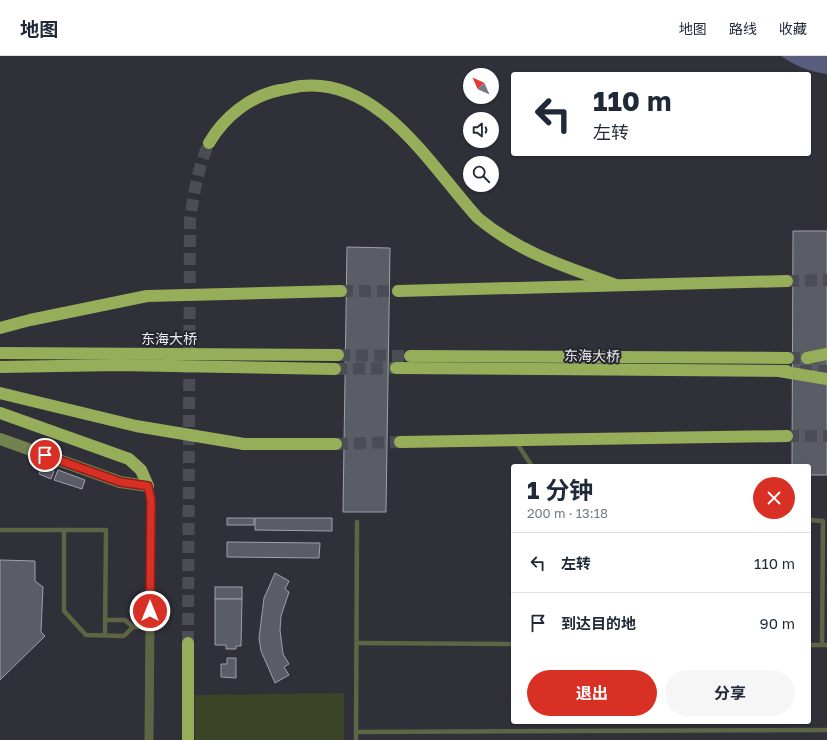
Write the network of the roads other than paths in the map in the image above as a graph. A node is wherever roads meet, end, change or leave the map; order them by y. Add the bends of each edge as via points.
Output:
1 (209, 143) tunnel mouth
2 (787, 281) tunnel mouth
3 (616, 285) junction
4 (341, 291) tunnel mouth
5 (398, 291) tunnel mouth
6 (0, 328) edge
7 (0, 353) edge
8 (827, 354) edge
9 (338, 355) tunnel mouth
10 (410, 356) tunnel mouth
11 (788, 358) tunnel mouth
12 (807, 358) tunnel mouth
13 (0, 367) edge
14 (396, 368) tunnel mouth
15 (335, 369) tunnel mouth
16 (827, 379) edge
17 (0, 393) edge
18 (0, 413) edge
19 (787, 436) tunnel mouth
20 (0, 439) edge
21 (515, 441) junction
22 (400, 442) tunnel mouth
23 (336, 444) tunnel mouth
24 (531, 464) edge
25 (148, 486) junction
26 (811, 520) edge
27 (357, 522) dead end
28 (0, 530) edge
29 (64, 530) junction
30 (106, 620) junction
31 (133, 627) junction
32 (150, 627) junction
33 (105, 635) junction
34 (188, 643) tunnel mouth
35 (357, 643) junction
36 (511, 644) edge
37 (811, 645) edge
38 (824, 645) edge
39 (827, 730) edge
40 (356, 732) junction
41 (149, 740) edge
42 (188, 740) edge
43 (356, 740) edge

1 - 3 highway via 224,122 258,98 276,91 302,86 342,91 363,99 404,131 463,202 492,230 522,249 558,265
2 - 3 highway
3 - 5 highway
4 - 6 highway via 147,296
7 - 9 highway, 东海大桥
8 - 12 highway
10 - 11 highway, 东海大桥
13 - 15 highway, 东海大桥 via 118,365
14 - 16 highway, 东海大桥 via 781,371
17 - 23 highway via 136,426 244,444
18 - 25 highway via 129,459 141,470
19 - 21 highway
20 - 25 main road via 120,482
21 - 22 highway
21 - 24 lane
25 - 32 street via 151,500
26 - 38 lane via 823,521
27 - 35 lane
28 - 29 lane
29 - 30 lane via 106,530
29 - 33 lane via 64,611 86,635
30 - 31 lane via 124,620
30 - 33 lane
31 - 32 lane
31 - 33 lane via 124,636
32 - 41 street
34 - 42 highway
35 - 36 lane
35 - 40 lane
37 - 38 lane
39 - 40 lane
40 - 43 lane

